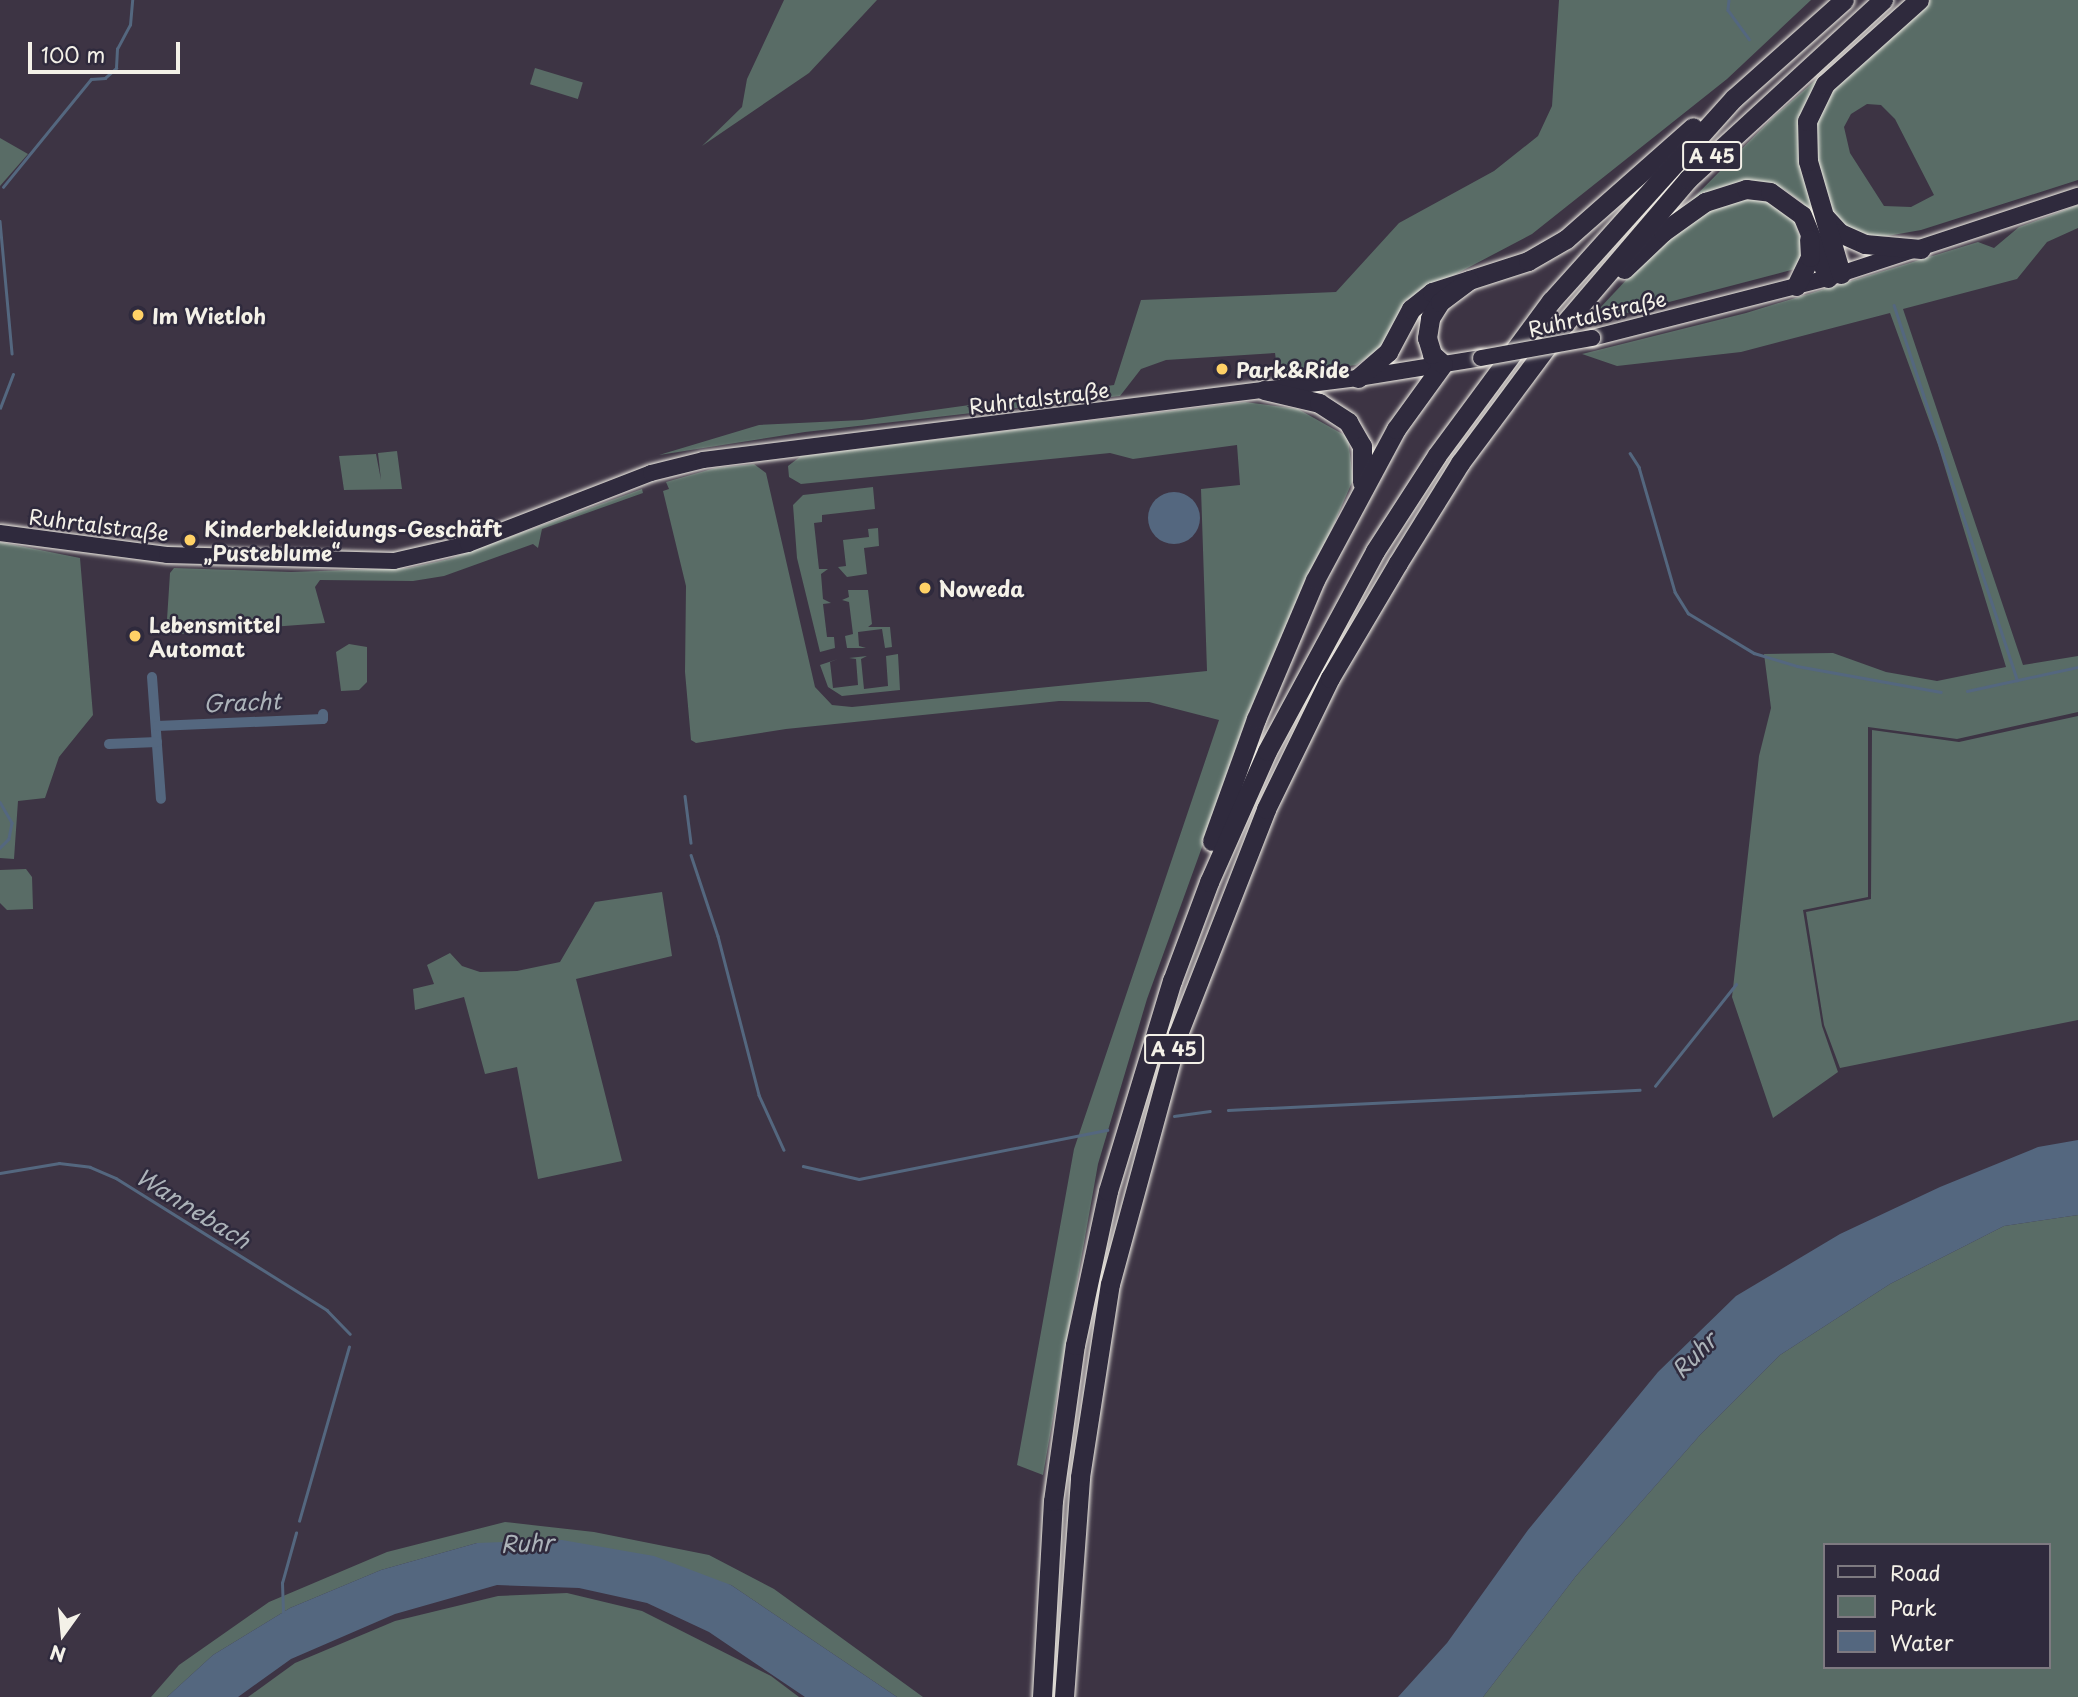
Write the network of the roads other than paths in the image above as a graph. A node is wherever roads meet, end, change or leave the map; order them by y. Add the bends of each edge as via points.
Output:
1 (1843, 0) edge
2 (1883, 0) edge
3 (1919, 0) edge
4 (1734, 98) junction
5 (2078, 196) edge
6 (1817, 223) junction
7 (1921, 249) junction
8 (1835, 276) junction
9 (1469, 280) junction
10 (1796, 286) junction
11 (1559, 330) junction
12 (1443, 364) junction
13 (1359, 378) junction
14 (1264, 390) junction
15 (1356, 497) junction
16 (0, 533) edge
17 (1172, 981) junction
18 (1042, 1697) edge
19 (1064, 1697) edge

1 - 4 highway, A 45
2 - 11 highway, A 45 via 1688,179
3 - 6 highway via 1825,84 1812,104 1805,142
4 - 9 highway via 1690,129 1566,239 1528,261
4 - 17 highway, A 45 via 1551,301 1437,455 1375,551 1267,751 1209,882
5 - 7 main road, Ruhrtalstraße
6 - 7 highway via 1858,242
6 - 8 highway
6 - 10 highway via 1810,257
6 - 11 highway via 1770,191 1727,193 1663,232
7 - 8 main road, Ruhrtalstraße
8 - 10 main road, Ruhrtalstraße
9 - 12 highway via 1440,302 1430,318 1427,338 1432,354
9 - 13 highway via 1432,292 1411,309 1388,352
10 - 12 main road, Ruhrtalstraße, bridge via 1592,338
11 - 19 highway, A 45 via 1460,463 1319,702 1237,877 1178,1034 1110,1284 1080,1478
12 - 13 main road, Ruhrtalstraße
12 - 15 highway via 1396,429
13 - 14 main road, Ruhrtalstraße
14 - 15 highway via 1319,403 1348,422 1364,459
14 - 16 main road, Ruhrtalstraße via 703,460 651,473 468,544 394,561 171,555
15 - 17 highway via 1256,719 1203,864
17 - 18 highway, A 45 via 1134,1096 1075,1345 1057,1475

